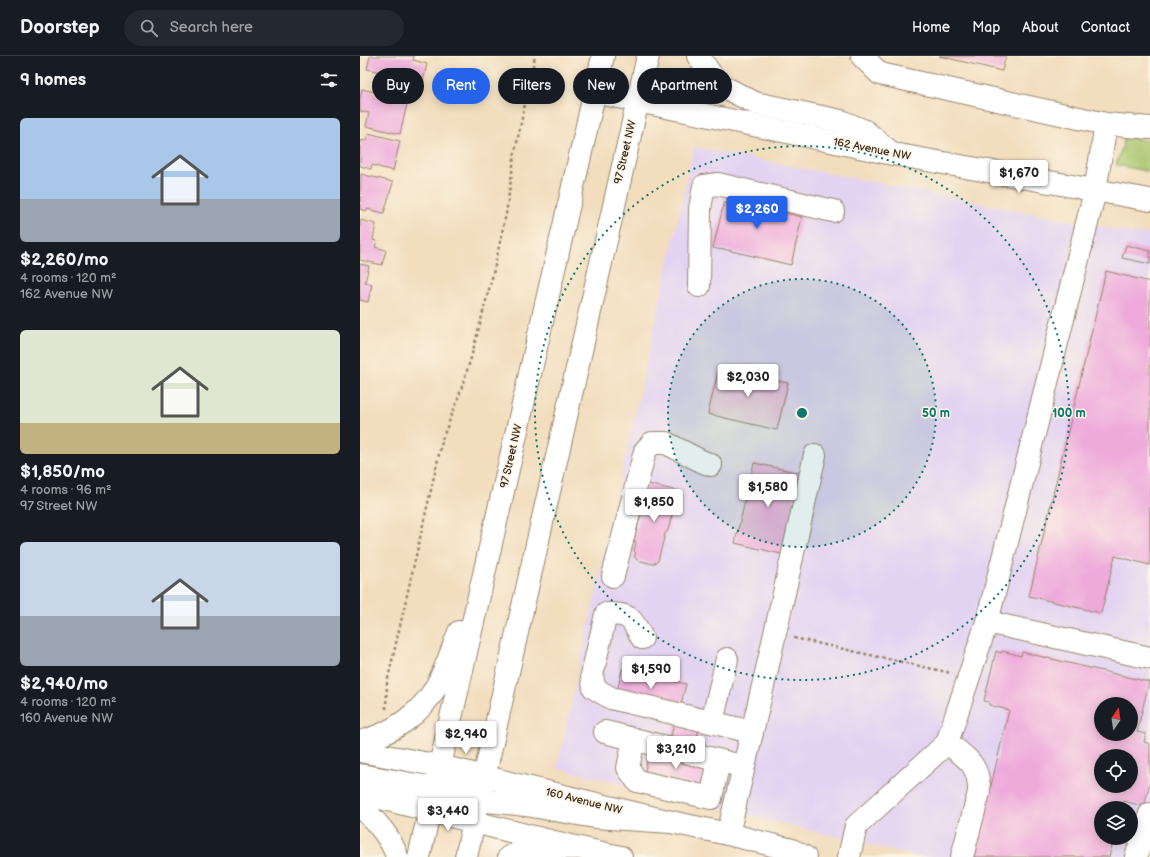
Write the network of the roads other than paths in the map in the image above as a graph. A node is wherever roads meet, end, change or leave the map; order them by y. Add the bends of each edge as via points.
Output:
1 (603, 56) edge
2 (648, 56) edge
3 (698, 56) edge
4 (862, 56) edge
5 (600, 68) edge
6 (645, 68) edge
7 (629, 99) edge
8 (637, 101) joint
9 (591, 104) edge
10 (651, 104) edge
11 (1106, 124) junction
12 (1150, 128) edge
13 (893, 154) junction
14 (1095, 191) junction
15 (1150, 200) edge
16 (832, 211) dead end
17 (699, 286) dead end
18 (815, 455) dead end
19 (706, 463) dead end
20 (483, 575) junction
21 (613, 576) dead end
22 (987, 622) junction
23 (642, 638) dead end
24 (1150, 658) edge
25 (727, 659) dead end
26 (712, 722) junction
27 (605, 732) dead end
28 (752, 732) junction
29 (634, 739) junction
30 (360, 742) edge
31 (947, 743) junction
32 (360, 751) edge
33 (719, 761) junction
34 (440, 766) junction
35 (744, 767) junction
36 (360, 775) edge
37 (484, 777) junction
38 (435, 788) junction
39 (360, 793) edge
40 (478, 800) junction
41 (360, 805) edge
42 (430, 810) junction
43 (1150, 814) edge
44 (474, 822) junction
45 (671, 822) junction
46 (728, 834) junction
47 (574, 848) junction
48 (397, 857) edge
49 (419, 857) edge
50 (466, 857) edge
51 (509, 857) edge
52 (621, 857) edge
53 (805, 857) edge
54 (849, 857) edge
55 (962, 857) edge
56 (1136, 857) edge

1 - 5 main road, 97 Street NW
2 - 6 main road, 97 Street NW
3 - 13 main road via 718,84 749,100 841,121 865,131
4 - 11 main road via 880,74
7 - 8 main road, 162 Avenue NW
8 - 37 main road, 97 Street NW
9 - 20 main road, 97 Street NW
10 - 13 main road, 162 Avenue NW
11 - 12 main road
11 - 14 main road
13 - 14 main road, 162 Avenue NW
14 - 15 main road, 162 Avenue NW
14 - 22 main road
16 - 17 main road via 718,184 704,186 700,209
18 - 28 main road
19 - 21 main road via 681,461 658,452 645,451
20 - 30 main road via 437,686 426,702 397,727
20 - 34 main road, 97 Street NW
22 - 24 main road
22 - 31 main road
23 - 26 main road via 633,620 623,614 606,614 592,675 594,688 611,698
25 - 26 main road
26 - 28 main road
27 - 29 main road
28 - 35 main road
29 - 33 main road
29 - 33 main road via 628,768 637,781 711,798
31 - 54 main road via 856,826
31 - 55 main road via 969,759 979,781 979,792
32 - 34 main road, 160 Avenue NW
33 - 35 main road
34 - 37 main road, 160 Avenue NW
34 - 38 main road, 97 Street NW
35 - 46 main road
36 - 38 main road
37 - 38 main road via 475,785
37 - 40 main road, 97 Street NW
37 - 45 main road, 160 Avenue NW
38 - 42 main road, 97 Street NW
39 - 42 main road
40 - 42 main road
40 - 44 main road, 97 Street NW
40 - 45 main road via 596,817
41 - 48 main road via 384,832
42 - 44 main road
42 - 49 main road, 97 Street NW
43 - 56 main road
44 - 47 main road
44 - 50 main road, 97 Street NW
45 - 46 main road, 160 Avenue NW
46 - 53 main road, 160 Avenue NW via 792,850
47 - 51 main road via 525,850
47 - 52 main road

